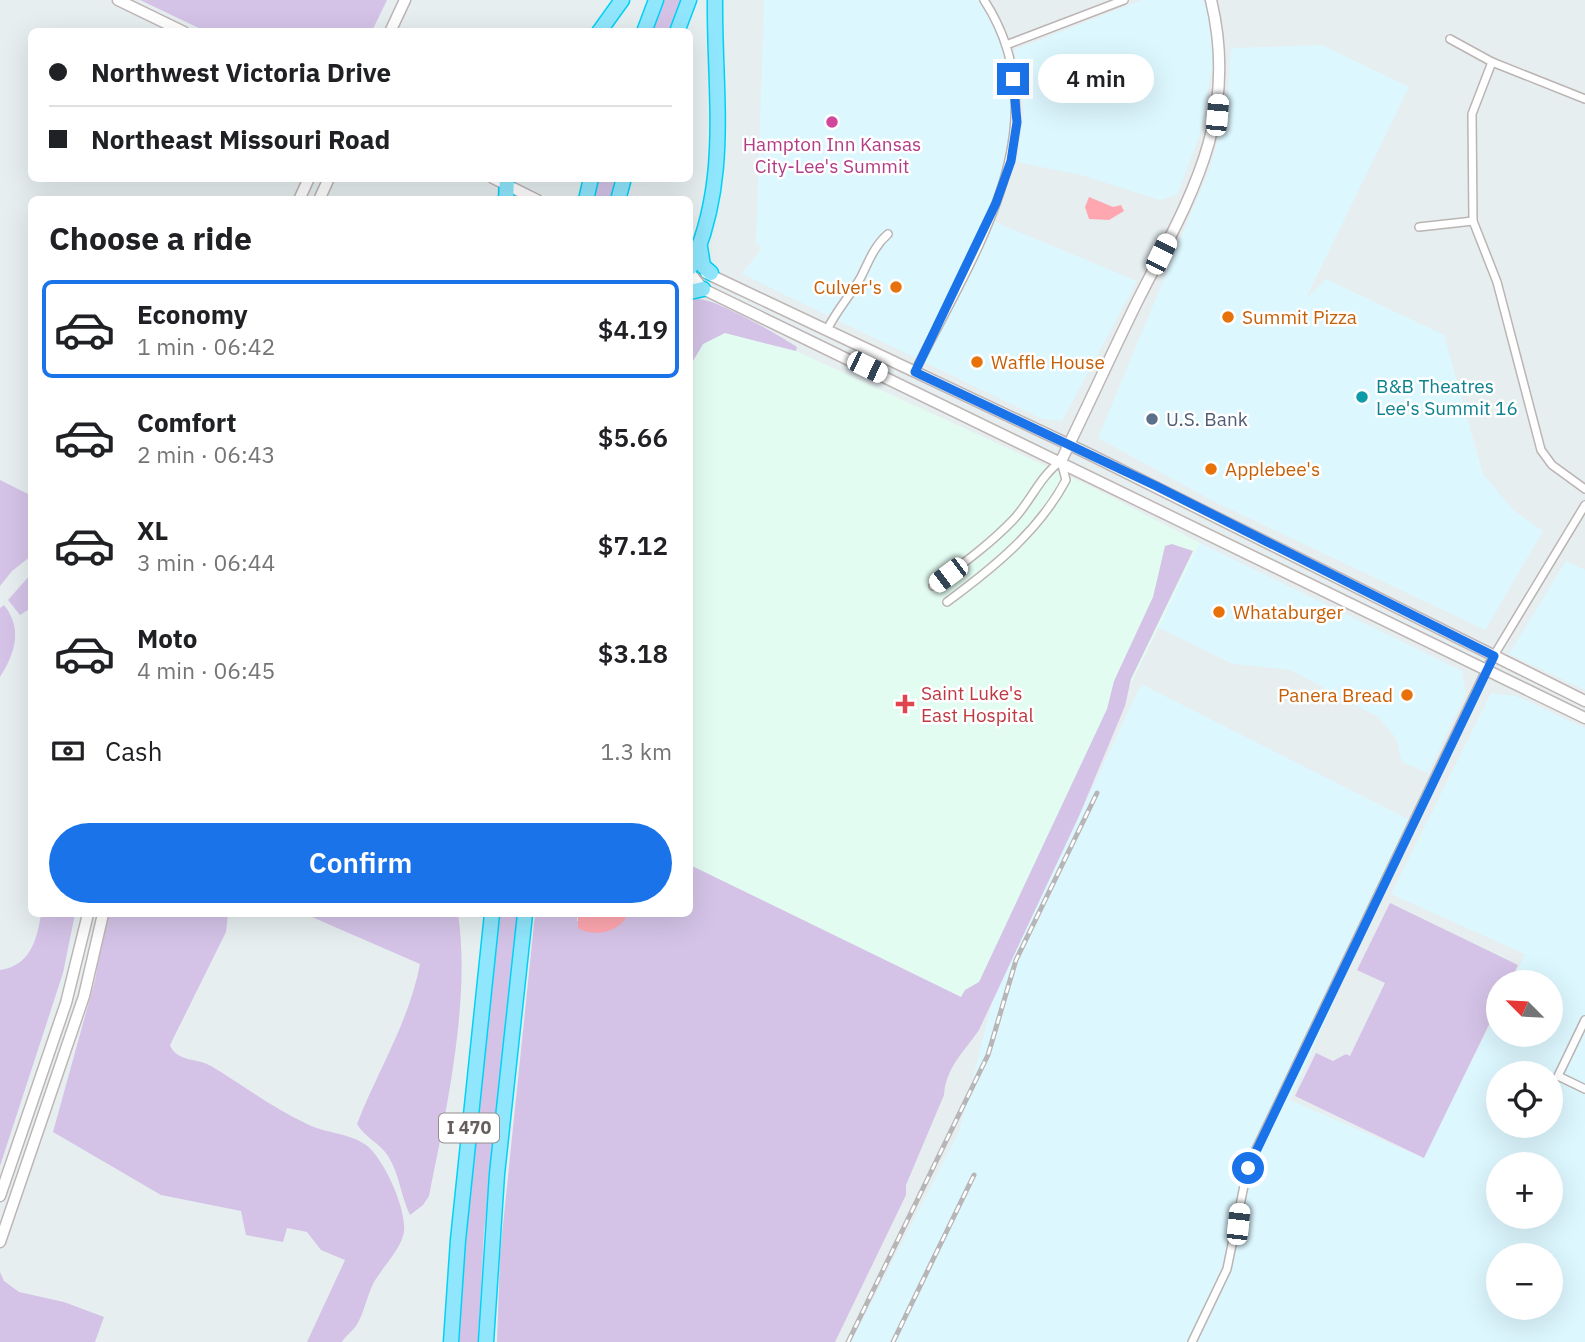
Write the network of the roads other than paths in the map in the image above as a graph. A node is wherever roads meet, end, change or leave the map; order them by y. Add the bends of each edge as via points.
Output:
1 (118, 0) edge
2 (405, 0) edge
3 (622, 0) edge
4 (656, 0) edge
5 (690, 0) edge
6 (716, 0) edge
7 (984, 0) edge
8 (1124, 0) edge
9 (1211, 0) edge
10 (176, 28) edge
11 (392, 28) edge
12 (602, 28) edge
13 (645, 28) edge
14 (679, 28) edge
15 (1450, 38) dead end
16 (1006, 45) junction
17 (1492, 62) junction
18 (1585, 99) edge
19 (503, 185) edge
20 (528, 196) edge
21 (1474, 221) junction
22 (1419, 228) dead end
23 (888, 234) dead end
24 (700, 245) junction
25 (693, 263) edge
26 (693, 271) edge
27 (711, 273) junction
28 (696, 290) edge
29 (827, 330) junction
30 (915, 372) junction
31 (1069, 445) junction
32 (1061, 461) junction
33 (1585, 489) edge
34 (1585, 505) edge
35 (933, 586) dead end
36 (947, 602) dead end
37 (1494, 656) junction
38 (1487, 670) junction
39 (1585, 701) edge
40 (1585, 718) edge
41 (87, 917) edge
42 (102, 917) edge
43 (492, 917) edge
44 (526, 917) edge
45 (1585, 1020) edge
46 (1585, 1089) edge
47 (0, 1196) edge
48 (0, 1242) edge
49 (451, 1342) edge
50 (486, 1342) edge
51 (1192, 1342) edge

1 - 10 main road
2 - 11 main road
3 - 12 highway
4 - 13 highway
5 - 14 highway
6 - 24 highway via 717,169
7 - 16 street
8 - 16 street
9 - 31 main road via 1220,39 1220,77 1210,148
15 - 17 street
16 - 30 street via 1017,122 1011,161 996,203
17 - 18 street
17 - 21 street via 1472,114
19 - 20 main road
21 - 22 street
21 - 33 street via 1497,282 1541,450 1552,465
23 - 29 street via 876,246
24 - 25 highway
24 - 27 highway via 703,266
26 - 27 main road
27 - 29 main road
28 - 32 main road
29 - 30 main road
30 - 31 main road
31 - 32 main road
31 - 37 main road
32 - 35 street via 1047,471 1012,521
32 - 36 street via 1066,480 1050,510
32 - 38 main road
34 - 37 street
37 - 38 street
37 - 39 main road
38 - 40 main road
38 - 51 street via 1248,1166 1227,1269
41 - 47 main road via 66,1003
42 - 48 main road via 84,996
43 - 49 highway, I 470
44 - 50 highway, I 470 via 497,1174
45 - 46 street via 1558,1076

